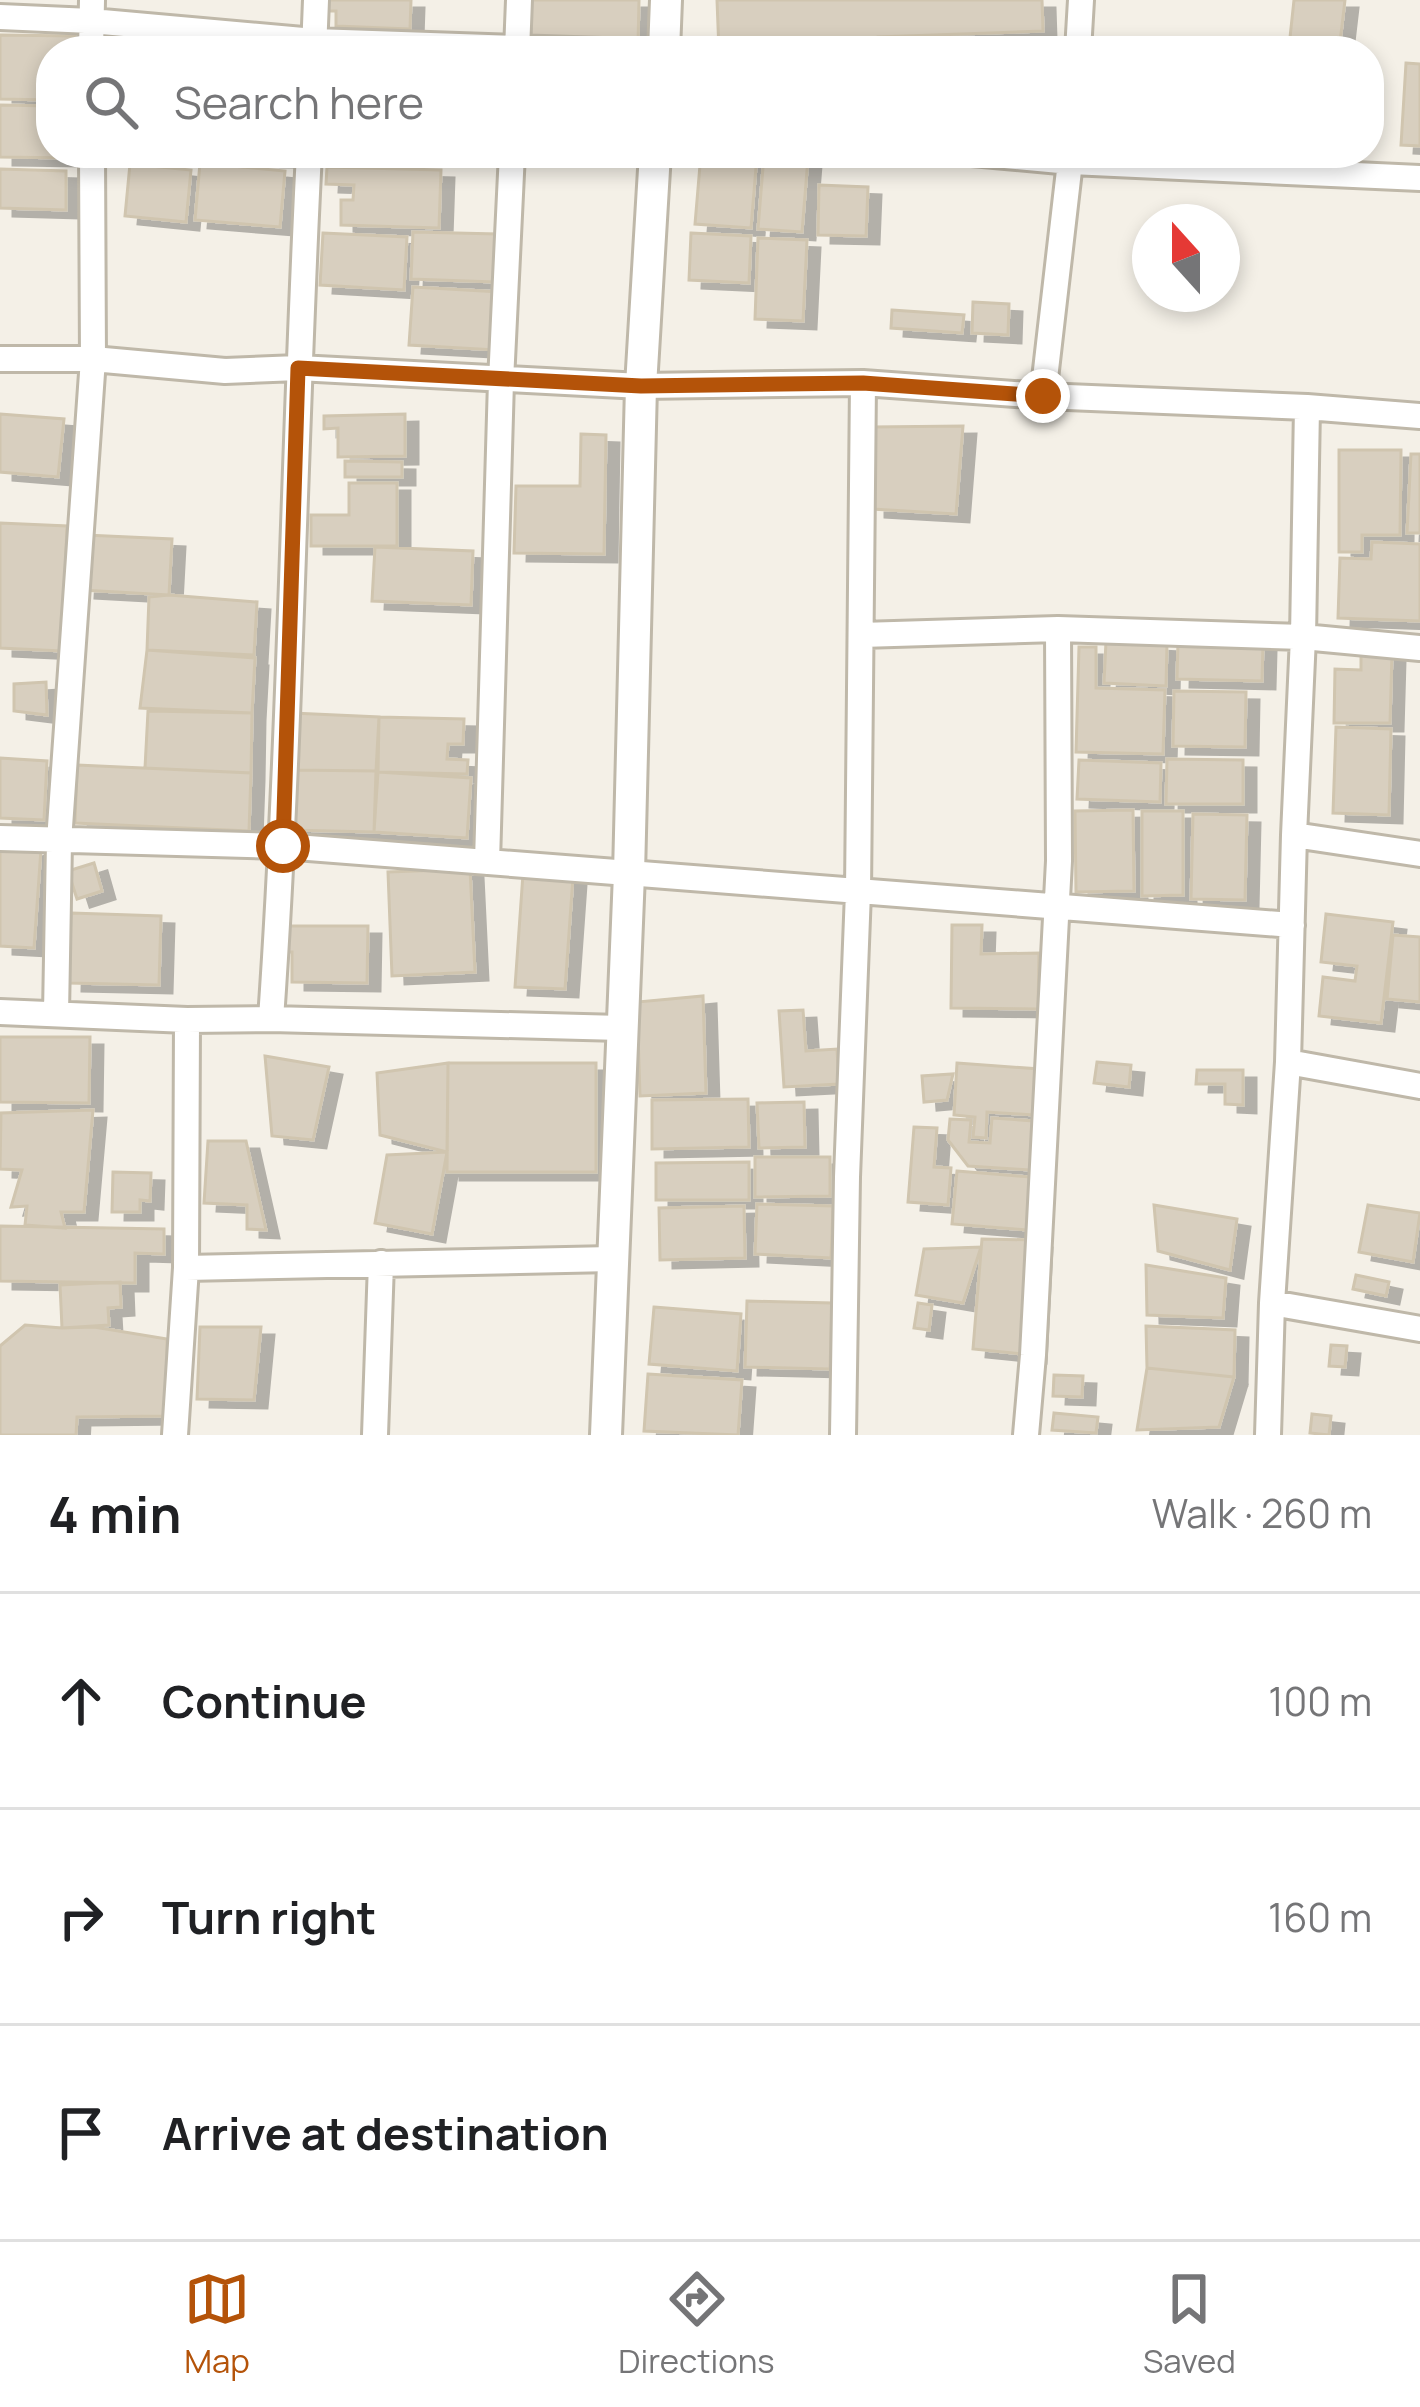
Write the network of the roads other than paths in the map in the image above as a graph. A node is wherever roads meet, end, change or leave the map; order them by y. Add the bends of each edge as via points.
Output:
1 (316, 0) edge
2 (519, 0) edge
3 (666, 0) edge
4 (1081, 0) edge
5 (92, 11) edge
6 (0, 17) edge
7 (251, 36) edge
8 (314, 36) edge
9 (518, 36) edge
10 (665, 36) edge
11 (1079, 36) edge
12 (92, 168) edge
13 (308, 168) edge
14 (511, 168) edge
15 (655, 168) edge
16 (1070, 168) edge
17 (1246, 168) edge
18 (1420, 178) edge
19 (0, 359) edge
20 (93, 359) junction
21 (298, 368) junction
22 (501, 381) junction
23 (863, 383) junction
24 (641, 386) junction
25 (1043, 396) junction
26 (1306, 407) junction
27 (1420, 416) edge
28 (1058, 629) junction
29 (861, 635) junction
30 (1303, 637) junction
31 (1420, 648) edge
32 (1294, 835) junction
33 (0, 838) edge
34 (59, 842) junction
35 (283, 846) junction
36 (1420, 854) edge
37 (487, 862) junction
38 (629, 874) junction
39 (858, 892) junction
40 (1056, 907) junction
41 (1292, 925) junction
42 (0, 1012) edge
43 (56, 1013) junction
44 (271, 1019) junction
45 (187, 1020) junction
46 (621, 1028) junction
47 (1288, 1062) junction
48 (1420, 1086) edge
49 (612, 1259) junction
50 (381, 1263) junction
51 (186, 1268) junction
52 (1272, 1303) junction
53 (1420, 1329) edge
54 (176, 1435) edge
55 (375, 1435) edge
56 (606, 1435) edge
57 (843, 1435) edge
58 (1026, 1435) edge
59 (1268, 1435) edge

1 - 8 street
2 - 9 street
3 - 10 street
4 - 11 street
5 - 6 street
5 - 7 street
12 - 20 street
13 - 21 street
14 - 22 street
15 - 24 street
16 - 25 street
17 - 18 street
19 - 20 street
20 - 21 street via 225,371
20 - 34 street
21 - 22 street
21 - 35 street
22 - 24 street
22 - 37 street
23 - 24 street
23 - 25 street
23 - 29 street
24 - 38 street
25 - 26 street
26 - 27 street
26 - 30 street
28 - 29 street
28 - 30 street
28 - 40 street
29 - 39 street
30 - 31 street
30 - 32 street
32 - 36 street
32 - 41 street
33 - 34 street
34 - 35 street
34 - 43 street
35 - 37 street
35 - 44 street
37 - 38 street
38 - 39 street
38 - 46 street
39 - 40 street
39 - 57 street
40 - 41 street
40 - 58 street
41 - 47 street
42 - 43 street
43 - 45 street
44 - 45 street
44 - 46 street
45 - 51 street
46 - 49 street
47 - 48 street
47 - 52 street
49 - 50 street
49 - 56 street
50 - 51 street
50 - 55 street
51 - 54 street
52 - 53 street
52 - 59 street

